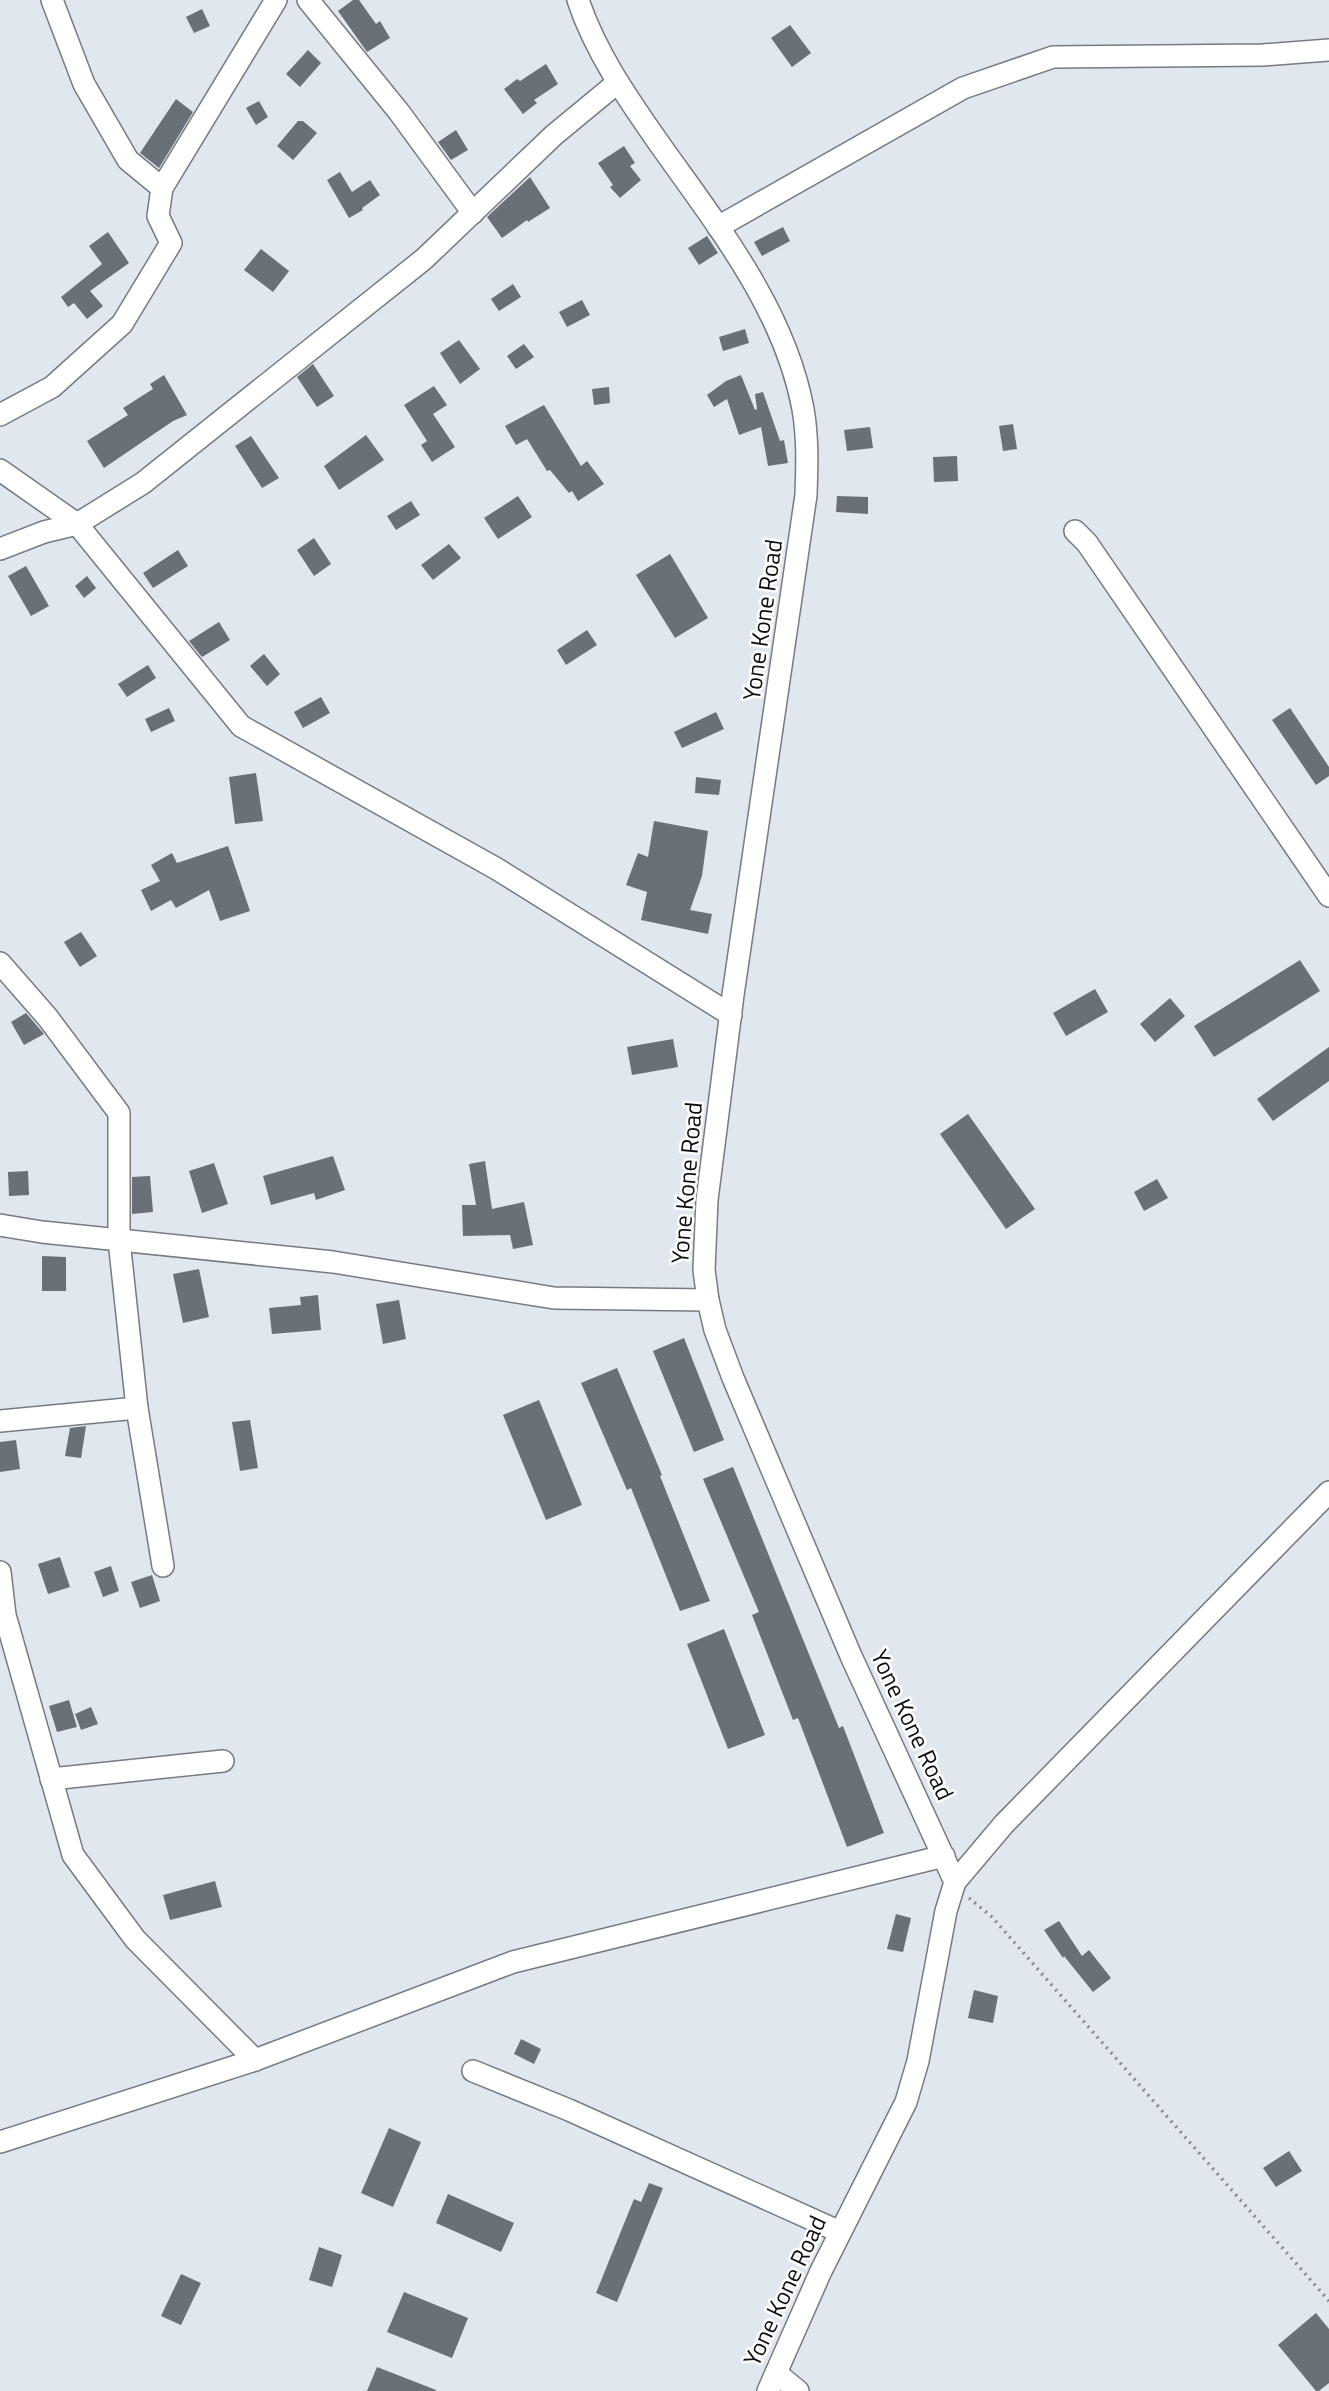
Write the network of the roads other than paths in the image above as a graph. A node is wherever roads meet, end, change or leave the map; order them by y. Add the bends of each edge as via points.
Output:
1 (52, 0) edge
2 (276, 0) edge
3 (308, 0) edge
4 (578, 0) edge
5 (1329, 50) edge
6 (617, 83) junction
7 (162, 188) junction
8 (473, 213) junction
9 (718, 227) junction
10 (0, 415) edge
11 (0, 470) edge
12 (77, 524) junction
13 (1075, 531) dead end
14 (0, 549) edge
15 (1329, 896) edge
16 (0, 963) edge
17 (731, 1015) junction
18 (0, 1225) edge
19 (119, 1240) junction
20 (708, 1300) junction
21 (137, 1408) junction
22 (0, 1421) edge
23 (1329, 1492) edge
24 (163, 1566) dead end
25 (0, 1572) edge
26 (223, 1761) dead end
27 (51, 1779) junction
28 (944, 1856) junction
29 (956, 1882) junction
30 (255, 2060) junction
31 (473, 2071) dead end
32 (0, 2142) edge
33 (840, 2232) junction
34 (772, 2382) edge
35 (798, 2391) edge

1 - 7 street via 84,84 128,160
2 - 7 street
3 - 8 street via 400,112
4 - 6 street, Yone Kone Road
5 - 9 street via 1053,57 963,88
6 - 8 street via 554,135
6 - 9 street, Yone Kone Road
7 - 10 street via 158,216 172,243 122,324 52,387
8 - 12 street via 424,259 143,483
9 - 17 street, Yone Kone Road via 771,315 803,409 808,450 797,572
11 - 12 street
12 - 14 street
12 - 17 street via 241,726 497,869
13 - 15 street
16 - 19 street via 119,1113
17 - 20 street, Yone Kone Road via 707,1200 704,1270
18 - 19 street
19 - 20 street via 333,1262 554,1298
19 - 21 street
20 - 28 street, Yone Kone Road via 733,1378 850,1656
21 - 22 street
21 - 24 street
23 - 29 street via 1003,1824
25 - 27 street via 5,1615
26 - 27 street
27 - 30 street via 73,1855 135,1939
28 - 29 street, Yone Kone Road
28 - 30 street via 513,1962
29 - 33 street, Yone Kone Road via 906,2102
30 - 32 street
31 - 33 street
33 - 34 street, Yone Kone Road
34 - 35 street

